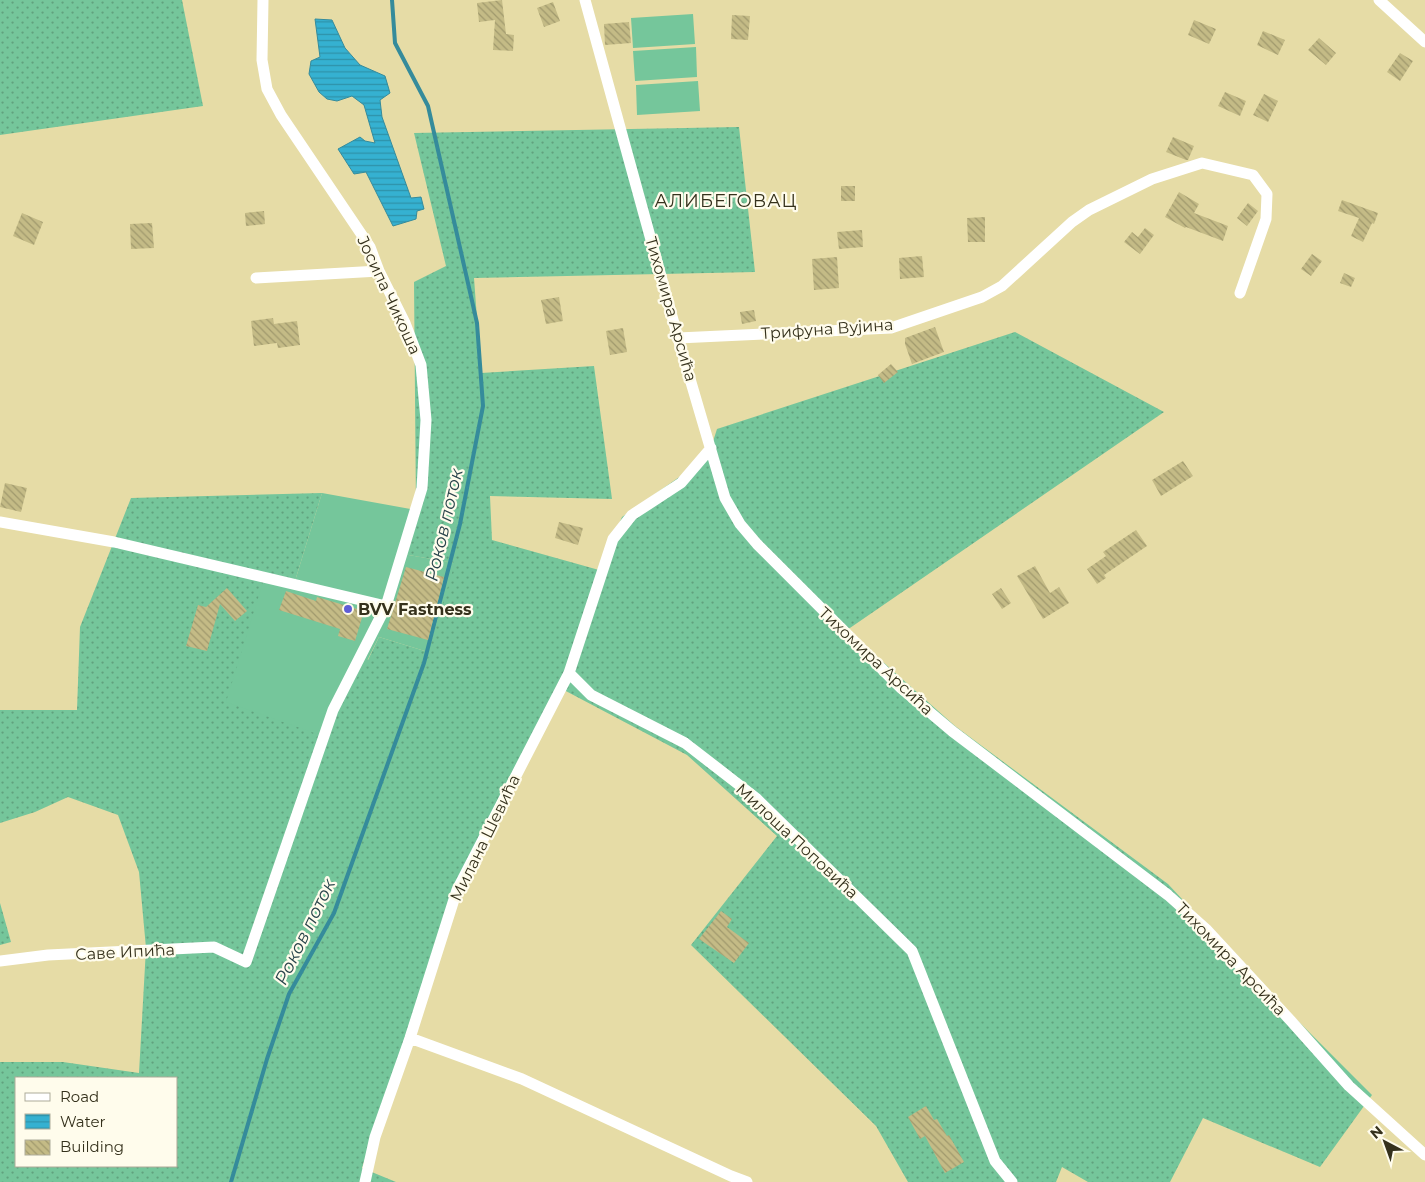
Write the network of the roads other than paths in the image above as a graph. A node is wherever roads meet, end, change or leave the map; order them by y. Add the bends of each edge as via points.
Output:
1 (263, 0) edge
2 (584, 0) edge
3 (1379, 0) edge
4 (1425, 42) edge
5 (379, 271) junction
6 (256, 278) dead end
7 (1240, 293) dead end
8 (678, 338) junction
9 (711, 448) junction
10 (0, 522) edge
11 (386, 606) junction
12 (569, 673) junction
13 (0, 961) edge
14 (246, 962) joint
15 (410, 1038) junction
16 (1425, 1155) edge
17 (365, 1182) edge
18 (747, 1182) edge
19 (1012, 1182) edge

1 - 5 street, Јосипа Чикоша via 262,60 267,89 370,247
2 - 8 street, Тихомира Арсића
3 - 4 street
5 - 6 street
5 - 11 street, Јосипа Чикоша via 405,323 420,365 426,420 422,488
7 - 8 street, Трифуна Вујина via 1266,219 1267,194 1252,175 1202,163 1152,179 1089,210 1002,286 982,297 892,328
8 - 9 street, Тихомира Арсића
9 - 12 street via 682,483 632,515 613,539
9 - 16 street, Тихомира Арсића via 726,498 740,524 856,644 952,731 1168,895 1206,929 1349,1086
10 - 11 street via 114,542
11 - 14 street, Јосипа Чикоша via 333,710
12 - 15 street, Милана Шевића via 457,890
12 - 19 street, Милоша Поповића via 591,695 685,743 756,798 912,951 995,1161
13 - 14 street, Саве Ипића via 48,955 214,947
15 - 17 street, Милана Шевића via 375,1137
15 - 18 street via 522,1079

